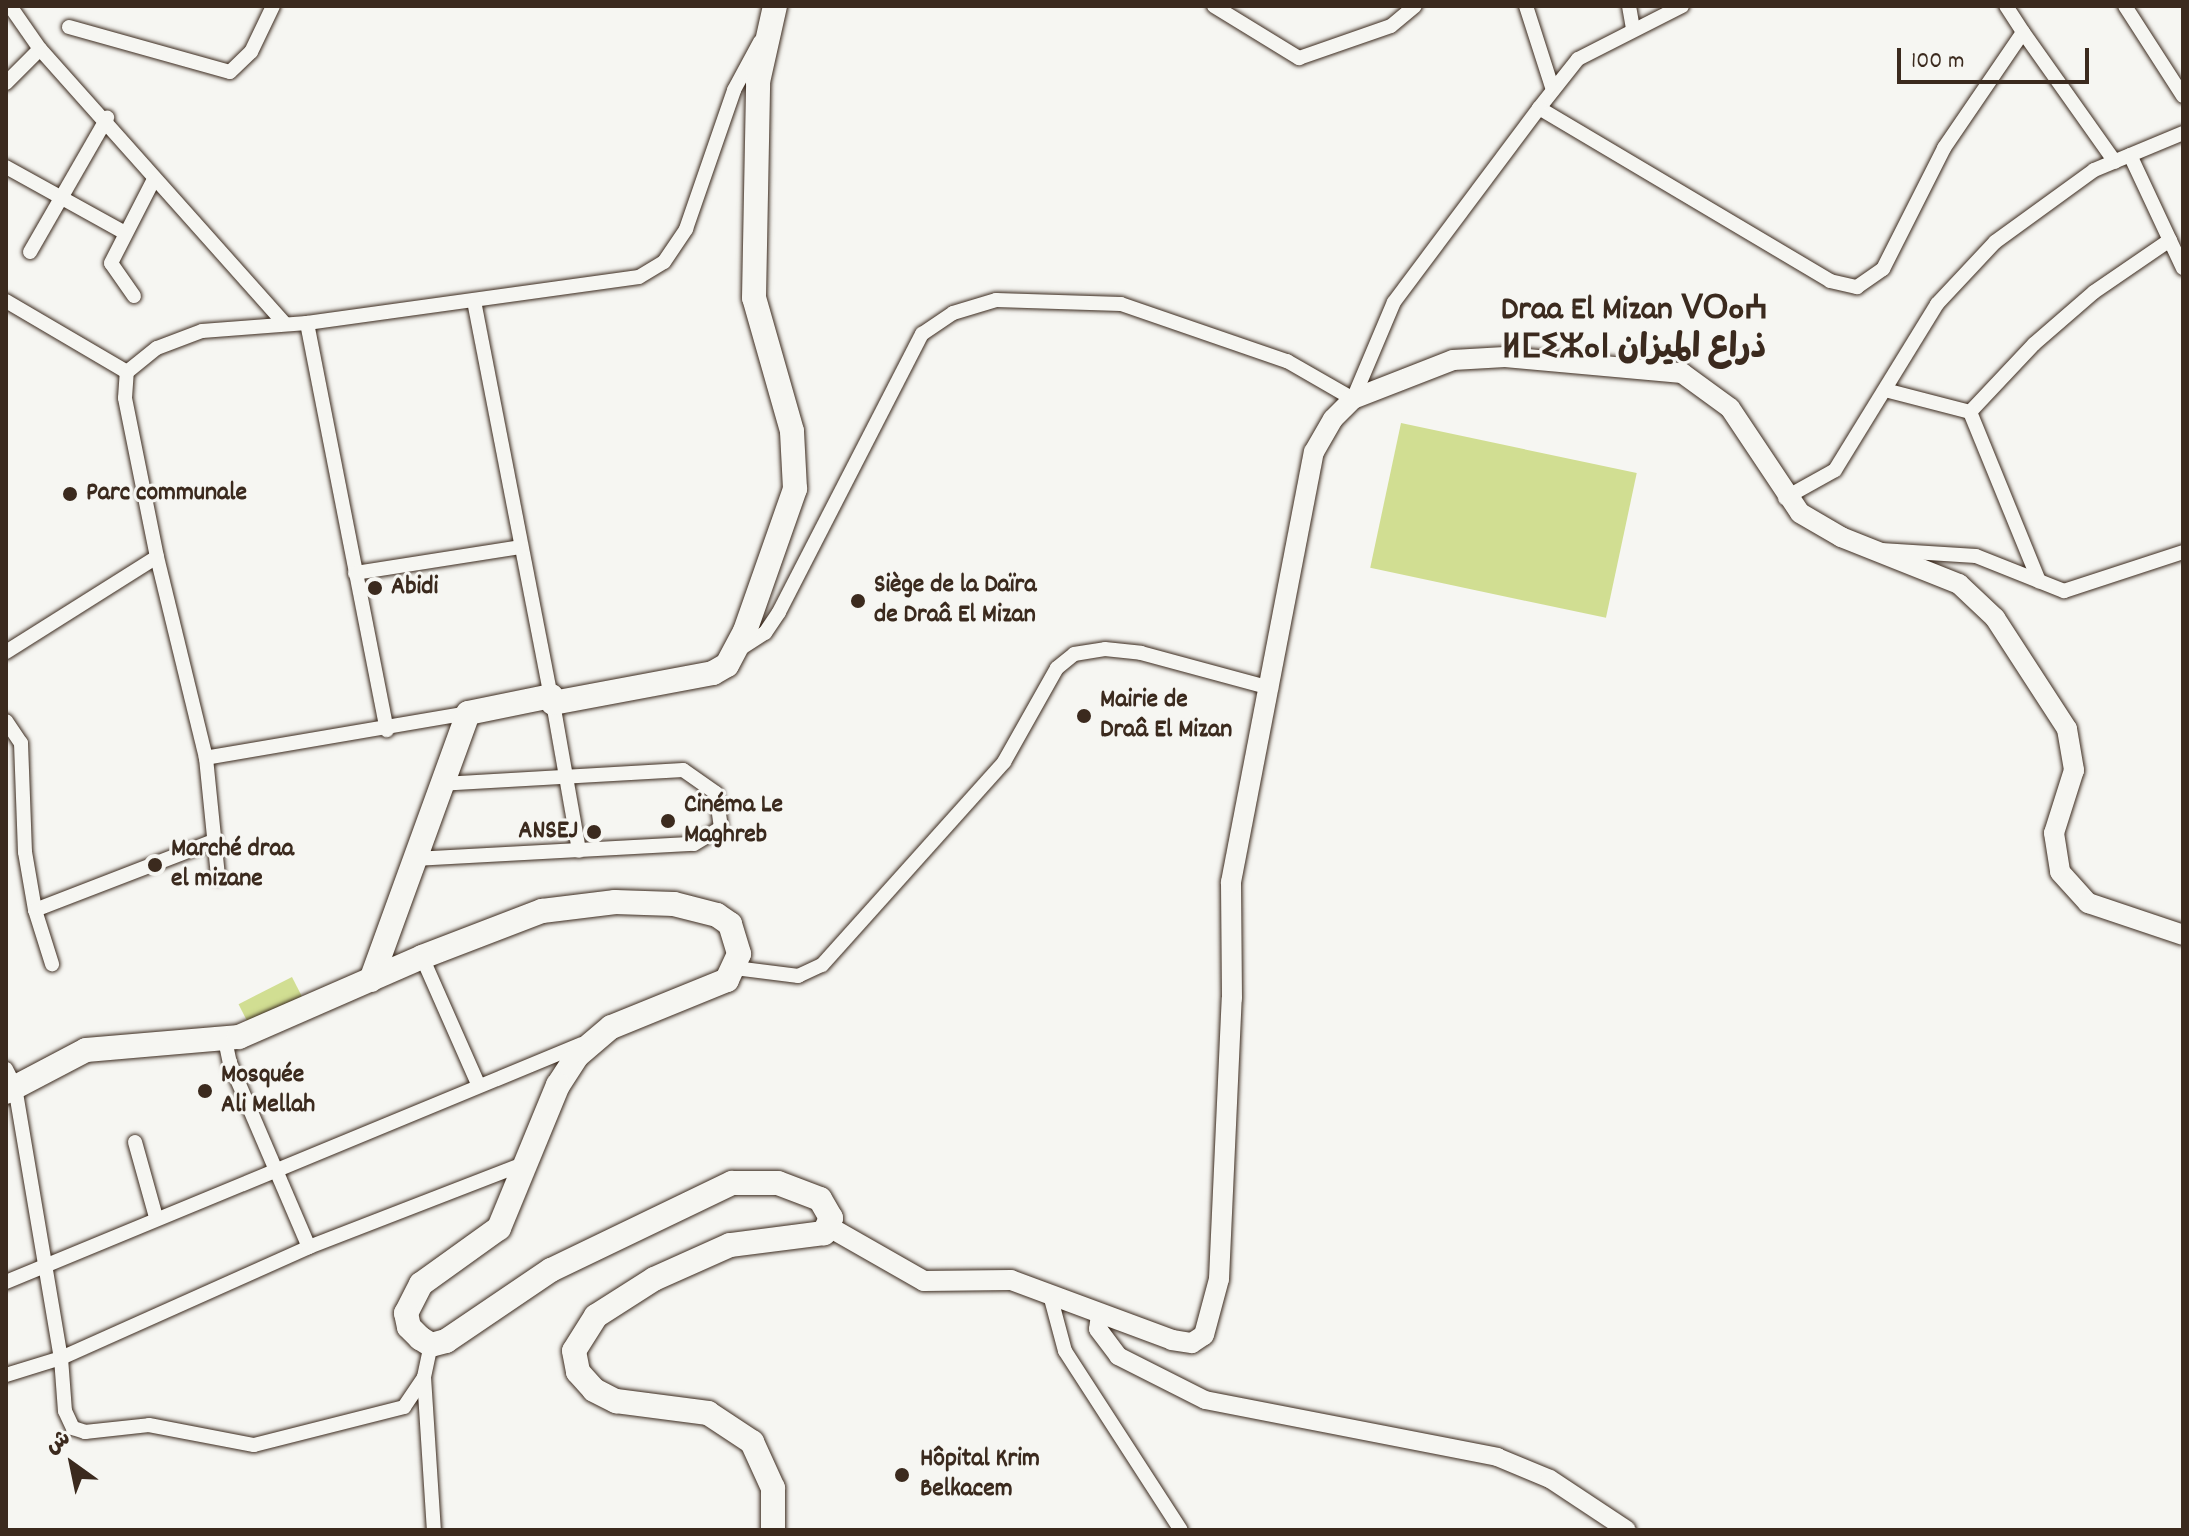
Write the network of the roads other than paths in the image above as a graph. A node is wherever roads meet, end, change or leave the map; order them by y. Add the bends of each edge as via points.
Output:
1 (10, 6) edge
2 (273, 6) edge
3 (1214, 6) edge
4 (1415, 6) edge
5 (1526, 6) edge
6 (1629, 6) edge
7 (1682, 6) edge
8 (2006, 6) edge
9 (2125, 6) edge
10 (774, 11) edge
11 (69, 27) dead end
12 (1633, 29) junction
13 (2023, 32) junction
14 (40, 49) junction
15 (6, 83) edge
16 (1553, 90) junction
17 (2183, 96) edge
18 (1539, 108) junction
19 (107, 118) junction
20 (2183, 133) edge
21 (2130, 155) junction
22 (2115, 162) junction
23 (6, 167) edge
24 (154, 179) junction
25 (62, 198) junction
26 (125, 233) junction
27 (2170, 240) junction
28 (30, 252) dead end
29 (2183, 268) edge
30 (134, 296) dead end
31 (6, 301) edge
32 (474, 301) junction
33 (307, 323) junction
34 (285, 324) junction
35 (127, 372) junction
36 (1885, 390) junction
37 (1353, 399) junction
38 (1970, 412) junction
39 (1785, 498) junction
40 (521, 547) junction
41 (1875, 550) junction
42 (2183, 552) edge
43 (157, 557) junction
44 (355, 573) junction
45 (2039, 581) junction
46 (736, 651) junction
47 (6, 652) edge
48 (1271, 688) junction
49 (552, 700) junction
50 (468, 713) junction
51 (6, 721) edge
52 (387, 730) junction
53 (206, 758) junction
54 (567, 780) junction
55 (442, 784) junction
56 (214, 841) junction
57 (579, 851) junction
58 (414, 859) junction
59 (218, 877) dead end
60 (35, 910) junction
61 (2183, 935) edge
62 (422, 957) junction
63 (52, 964) dead end
64 (735, 968) junction
65 (371, 980) junction
66 (594, 1039) junction
67 (225, 1040) junction
68 (9, 1082) edge
69 (478, 1084) junction
70 (135, 1142) dead end
71 (526, 1163) junction
72 (278, 1168) junction
73 (156, 1217) junction
74 (831, 1228) junction
75 (309, 1247) junction
76 (44, 1267) junction
77 (6, 1282) edge
78 (1050, 1295) junction
79 (1100, 1315) junction
80 (431, 1345) junction
81 (61, 1358) junction
82 (6, 1375) edge
83 (424, 1377) junction
84 (434, 1530) edge
85 (773, 1530) edge
86 (1181, 1530) edge
87 (1627, 1530) edge

1 - 14 street
2 - 11 street via 251,52 230,72
3 - 4 street via 1299,58 1391,26
5 - 16 street
6 - 12 street
7 - 12 street
8 - 13 street
9 - 17 street
10 - 32 street via 734,90 686,229 664,262 639,277
10 - 46 main road via 758,82 753,148 754,298 792,431 795,489
12 - 16 street via 1578,59
13 - 18 street via 1944,148 1883,269 1857,287 1830,281
13 - 22 street
14 - 15 street
14 - 19 street
16 - 18 street
18 - 37 street via 1394,302
19 - 24 street
19 - 25 street
20 - 21 street
21 - 22 street
21 - 27 street
22 - 36 street via 2094,170 1995,242 1937,304
23 - 25 street
24 - 26 street
24 - 34 street
25 - 26 street
25 - 28 street
26 - 30 street via 111,263
27 - 29 street
27 - 38 street via 2094,292 2034,344
31 - 35 street
32 - 33 street
32 - 40 street
33 - 34 street
33 - 44 street
34 - 35 street via 202,331 157,348
35 - 43 street via 125,398
36 - 38 street
36 - 39 street via 1835,470
37 - 39 main road via 1453,360 1505,357 1682,373 1730,408
37 - 46 street via 1287,361 1121,304 996,300 953,313 922,334 901,366 779,612 765,633
37 - 48 main road via 1328,426 1314,452
38 - 45 street
39 - 41 main road via 1818,526
40 - 44 street
40 - 49 street
41 - 45 street via 1976,556
41 - 61 main road via 1959,584 1995,618 2053,704 2073,752 2074,770 2054,833 2055,857 2068,885 2088,903
42 - 45 street via 2064,591
43 - 47 street
43 - 53 street
44 - 52 street
46 - 49 main road via 713,673
48 - 64 street via 1141,653 1105,649 1074,654 1057,668 1004,762 822,965 798,976
48 - 79 main road via 1231,882 1219,1279 1211,1321 1199,1340 1184,1342
49 - 50 main road
49 - 54 street
50 - 52 street
50 - 55 main road
51 - 60 street via 21,743 25,852
52 - 53 street
53 - 56 street
54 - 55 street
54 - 57 street
54 - 57 street via 683,770 716,793 720,808 721,828 694,844
55 - 58 main road
56 - 59 street
56 - 60 street
57 - 58 street
58 - 65 main road
60 - 63 street
62 - 64 main road via 542,911 615,902 674,904 698,908 730,924 739,954
62 - 65 main road
62 - 69 street
64 - 66 main road via 709,991 634,1017
65 - 67 main road
66 - 69 street
66 - 71 main road via 558,1085
67 - 68 main road via 86,1050
67 - 72 street via 230,1063
68 - 76 street
69 - 72 street
70 - 73 street
71 - 75 street
71 - 80 main road via 499,1228 411,1297 409,1327
72 - 73 street
72 - 75 street
73 - 76 street
74 - 78 main road via 924,1281 1011,1280
74 - 80 main road via 820,1199 803,1191 778,1183 732,1183 551,1270 446,1341
74 - 85 main road via 815,1238 730,1245 654,1279 596,1316 574,1351 578,1372 594,1390 616,1401 708,1413 752,1442 773,1488
75 - 81 street
76 - 77 street
76 - 81 street
78 - 79 main road
78 - 86 street via 1065,1351
79 - 87 street via 1098,1329 1118,1356 1205,1400 1497,1457 1550,1479
80 - 83 street
81 - 82 street
81 - 83 street via 66,1417 79,1431 149,1425 238,1445 404,1407
83 - 84 street

